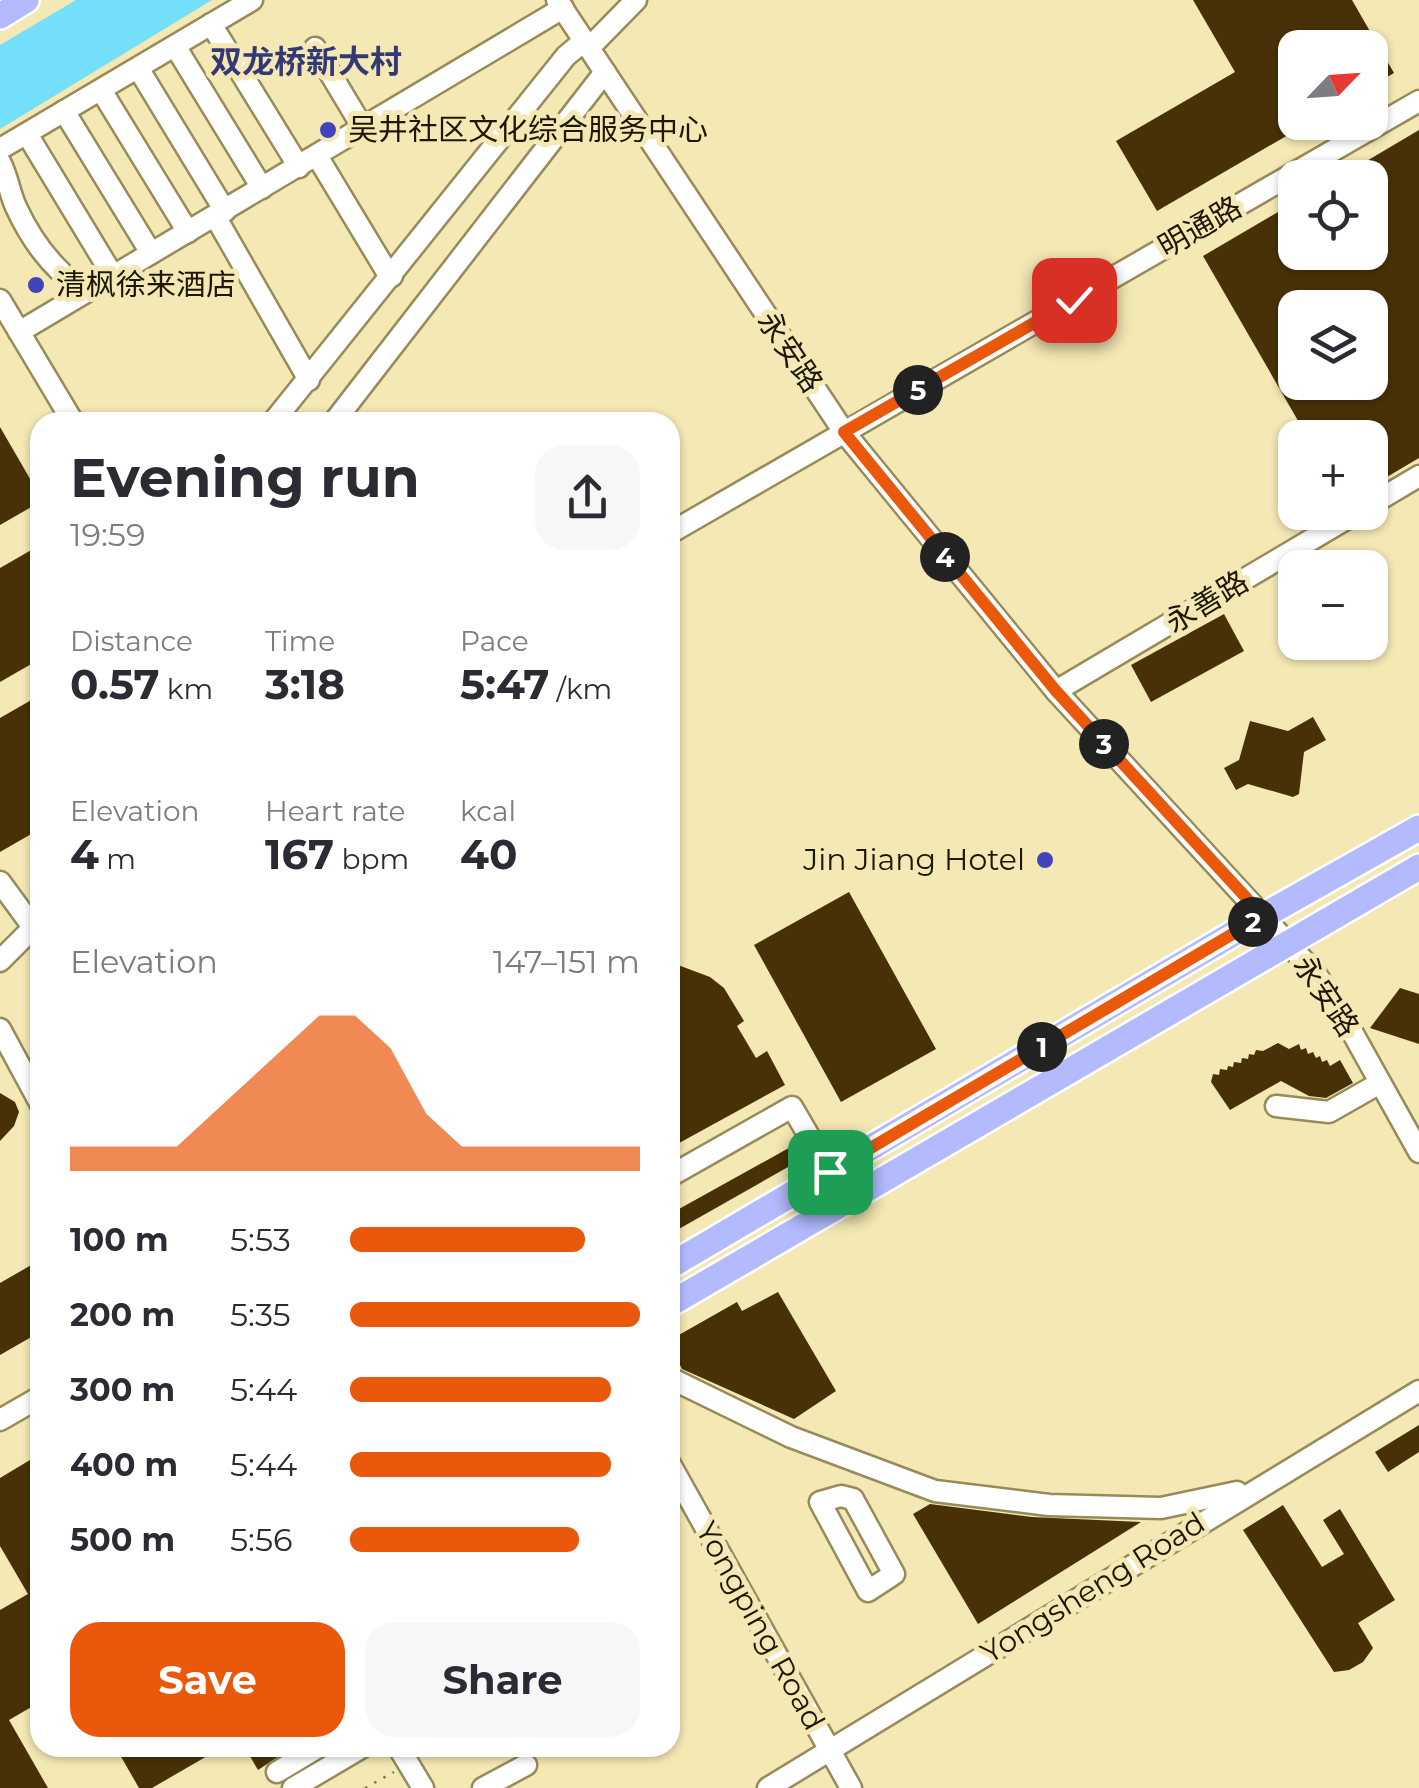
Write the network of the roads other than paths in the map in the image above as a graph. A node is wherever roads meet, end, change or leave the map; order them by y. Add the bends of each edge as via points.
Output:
1 (26, 0) edge
2 (252, 0) edge
3 (636, 0) edge
4 (560, 4) edge
5 (0, 16) edge
6 (211, 24) junction
7 (587, 45) junction
8 (175, 46) junction
9 (315, 48) dead end
10 (138, 68) junction
11 (605, 72) junction
12 (101, 90) junction
13 (1419, 101) edge
14 (64, 112) junction
15 (364, 128) junction
16 (27, 134) junction
17 (0, 150) edge
18 (0, 162) edge
19 (308, 162) junction
20 (262, 188) junction
21 (220, 213) junction
22 (188, 232) junction
23 (151, 253) junction
24 (61, 272) dead end
25 (112, 276) junction
26 (392, 276) junction
27 (0, 300) edge
28 (19, 332) junction
29 (309, 380) junction
30 (67, 412) edge
31 (282, 412) edge
32 (342, 412) edge
33 (844, 432) junction
34 (1419, 476) edge
35 (1388, 494) edge
36 (680, 527) edge
37 (1328, 530) edge
38 (1056, 691) junction
39 (1419, 828) edge
40 (1419, 867) edge
41 (0, 882) edge
42 (30, 916) edge
43 (1263, 916) junction
44 (30, 931) edge
45 (1287, 941) junction
46 (0, 961) edge
47 (0, 1029) edge
48 (1380, 1083) junction
49 (30, 1084) edge
50 (1276, 1106) dead end
51 (1412, 1126) edge
52 (1419, 1152) edge
53 (680, 1170) edge
54 (830, 1172) junction
55 (680, 1260) edge
56 (680, 1298) edge
57 (680, 1383) edge
58 (1419, 1391) edge
59 (30, 1404) edge
60 (0, 1420) edge
61 (854, 1463) junction
62 (680, 1482) edge
63 (1261, 1485) junction
64 (842, 1496) junction
65 (829, 1750) junction
66 (302, 1757) edge
67 (346, 1757) edge
68 (405, 1757) edge
69 (526, 1765) dead end
70 (277, 1772) dead end
71 (293, 1788) edge
72 (423, 1788) edge
73 (483, 1788) edge
74 (768, 1788) edge
75 (851, 1788) edge

1 - 5 main road
2 - 6 street
3 - 7 street
4 - 7 street, 永安路
4 - 15 street
6 - 8 street
6 - 19 street
7 - 11 street, 永安路
7 - 26 street via 566,56
8 - 10 street
8 - 20 street
9 - 15 street
10 - 12 street
10 - 21 street
11 - 32 street
11 - 33 street, 永安路
12 - 14 street
12 - 22 street
13 - 33 street, 明通路
14 - 16 street
14 - 23 street
15 - 19 street
16 - 17 street
16 - 25 street
18 - 24 street via 14,205
19 - 20 street
19 - 26 street
20 - 21 street
21 - 22 street
21 - 29 street
22 - 23 street
23 - 25 street
25 - 28 street
26 - 29 street
27 - 28 street
28 - 30 street
29 - 31 street
33 - 36 street, 明通路
33 - 38 street, 永安路
34 - 35 street
37 - 38 street, 永善路
38 - 43 street, 永安路
39 - 43 main road
40 - 45 main road
41 - 42 street
43 - 45 street, 永安路
43 - 54 main road
44 - 46 street
45 - 48 street, 永安路 via 1337,1005
45 - 56 main road
47 - 49 street
48 - 50 street via 1329,1112
48 - 51 street, 永安路
51 - 52 street, 永安路
53 - 54 street via 792,1107
54 - 55 main road
57 - 61 street
58 - 63 street, Yongsheng Road
59 - 60 street
61 - 63 street via 936,1492 1049,1504 1160,1508
61 - 64 street
62 - 65 street, Yongping Road
63 - 65 street, Yongsheng Road
64 - 64 street via 820,1502 868,1591 894,1574 854,1498
65 - 74 street, Yongsheng Road
65 - 75 street, Yongping Road
66 - 70 street
67 - 71 street
68 - 72 street
69 - 73 street

